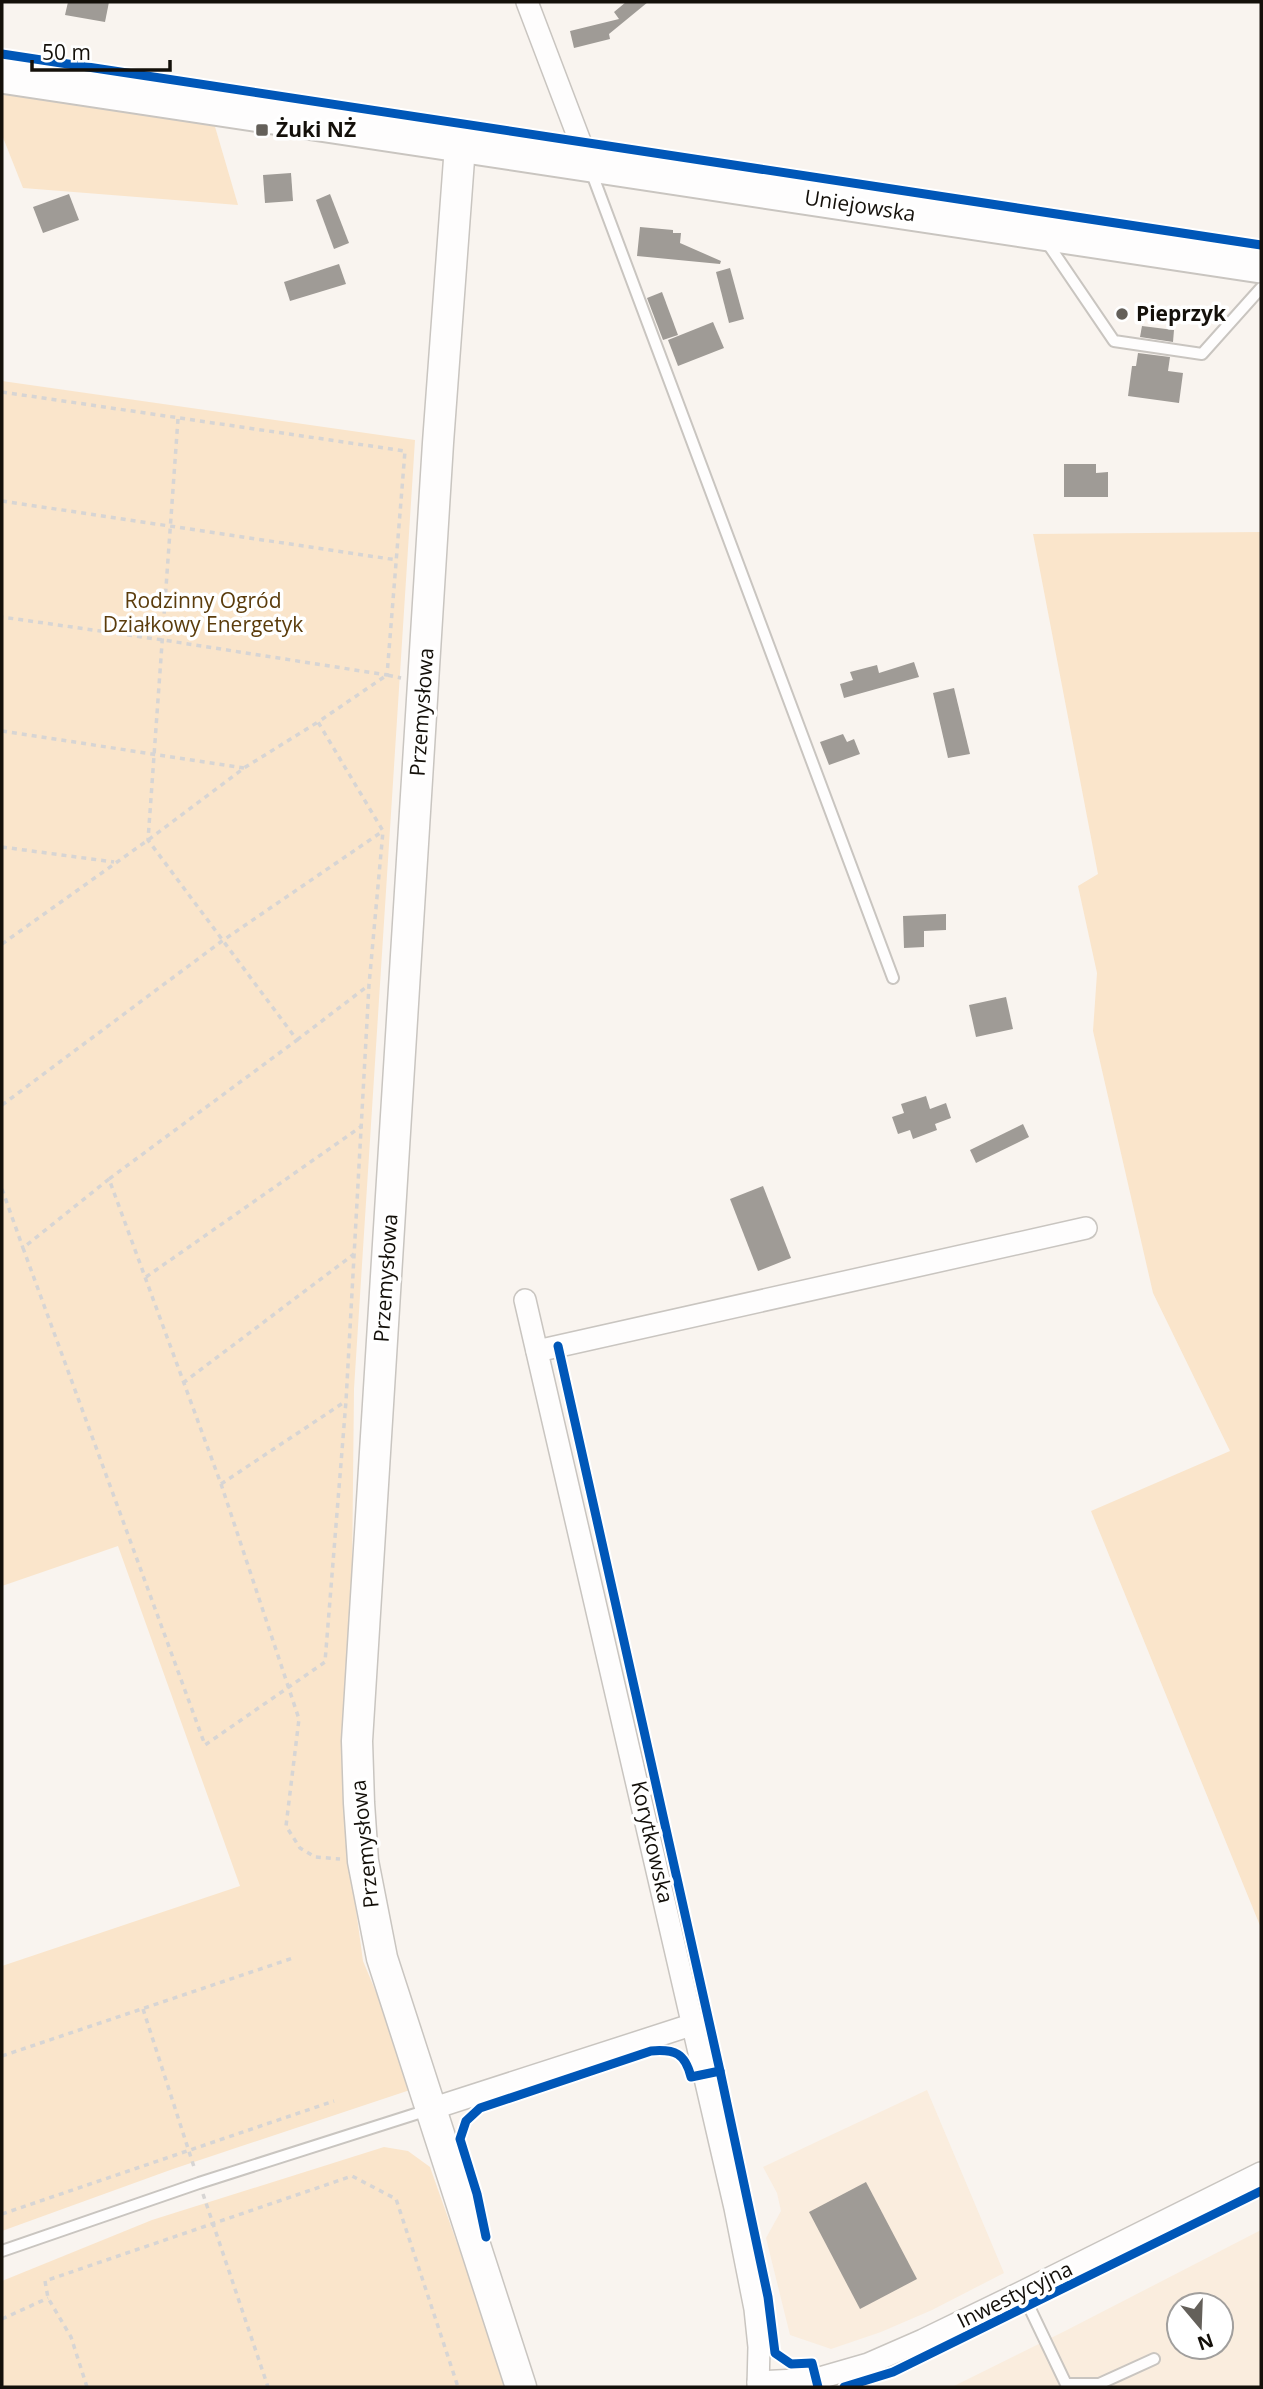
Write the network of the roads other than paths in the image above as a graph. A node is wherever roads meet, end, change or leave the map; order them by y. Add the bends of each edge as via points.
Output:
1 (527, 2) edge
2 (2, 76) edge
3 (460, 146) junction
4 (589, 166) junction
5 (1040, 233) junction
6 (1261, 266) edge
7 (1261, 288) edge
8 (893, 978) dead end
9 (1086, 1228) dead end
10 (525, 1300) dead end
11 (537, 1351) junction
12 (694, 2024) junction
13 (431, 2109) junction
14 (1261, 2172) edge
15 (2, 2250) edge
16 (1022, 2292) junction
17 (1154, 2359) dead end
18 (758, 2385) edge
19 (521, 2387) edge

1 - 4 street
2 - 3 main road, Uniejowska
3 - 4 main road, Uniejowska
3 - 13 main road, Przemysłowa via 357,1741 363,1861 382,1958
4 - 5 main road, Uniejowska
4 - 8 lane
5 - 6 main road, Uniejowska
5 - 7 lane via 1114,341 1202,354
9 - 11 street
10 - 11 street, Korytkowska
11 - 12 street, Korytkowska
12 - 13 street
12 - 18 street, Korytkowska via 755,2309
13 - 15 lane
13 - 19 main road, Przemysłowa
14 - 16 street, Inwestycyjna
16 - 17 lane via 1066,2384 1099,2384
16 - 18 street, Inwestycyjna via 868,2364 816,2379

